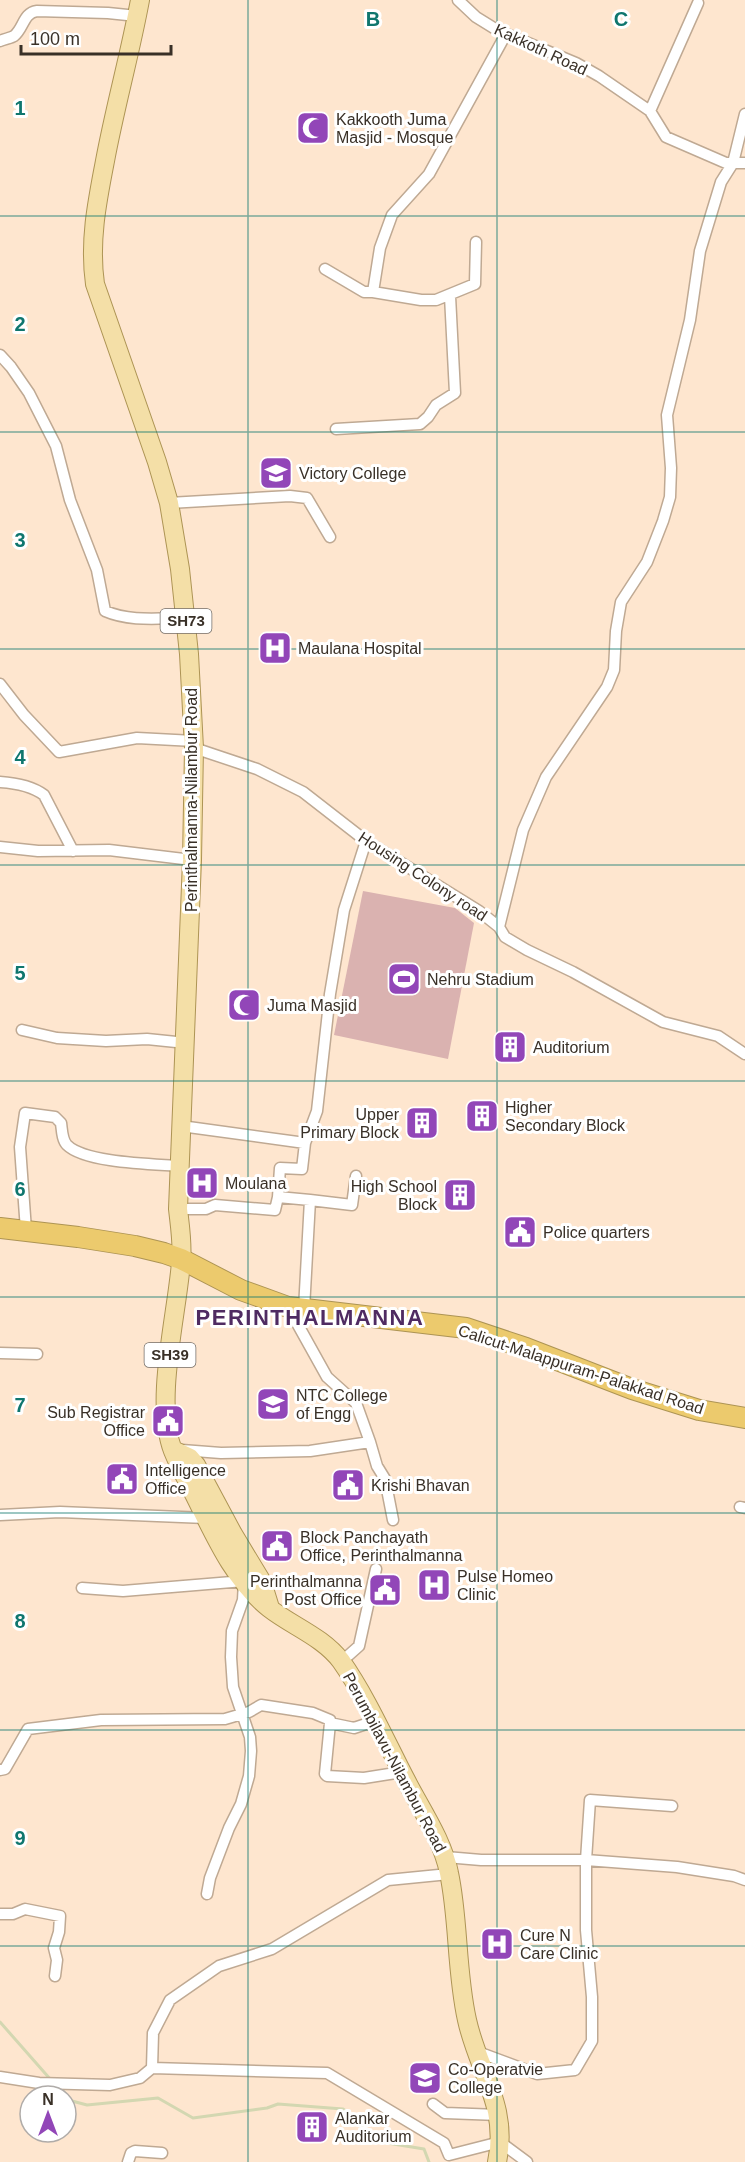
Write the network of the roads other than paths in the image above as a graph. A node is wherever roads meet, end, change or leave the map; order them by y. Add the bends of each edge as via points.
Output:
1 (458, 0) edge
2 (698, 3) dead end
3 (139, 8) edge
4 (506, 34) junction
5 (0, 41) edge
6 (650, 111) junction
7 (745, 114) edge
8 (733, 163) junction
9 (745, 163) edge
10 (476, 242) dead end
11 (325, 269) dead end
12 (373, 292) junction
13 (450, 296) junction
14 (0, 355) edge
15 (336, 429) dead end
16 (169, 503) junction
17 (330, 537) dead end
18 (186, 618) junction
19 (0, 684) edge
20 (194, 745) junction
21 (0, 782) edge
22 (366, 841) junction
23 (0, 847) edge
24 (73, 851) junction
25 (192, 860) junction
26 (499, 927) junction
27 (22, 1030) dead end
28 (186, 1043) junction
29 (744, 1052) edge
30 (181, 1126) junction
31 (305, 1143) junction
32 (179, 1166) junction
33 (356, 1176) dead end
34 (278, 1197) junction
35 (310, 1200) junction
36 (178, 1209) junction
37 (0, 1228) edge
38 (26, 1230) junction
39 (182, 1259) junction
40 (296, 1308) junction
41 (0, 1353) edge
42 (37, 1353) dead end
43 (745, 1418) edge
44 (370, 1443) junction
45 (173, 1450) junction
46 (0, 1515) edge
47 (206, 1518) junction
48 (393, 1520) dead end
49 (376, 1569) dead end
50 (244, 1581) junction
51 (82, 1588) dead end
52 (270, 1608) junction
53 (341, 1662) junction
54 (241, 1714) junction
55 (375, 1721) junction
56 (330, 1723) junction
57 (0, 1770) edge
58 (402, 1772) junction
59 (672, 1806) dead end
60 (586, 1860) junction
61 (448, 1865) junction
62 (745, 1880) edge
63 (207, 1894) dead end
64 (0, 1914) edge
65 (56, 1976) dead end
66 (478, 2052) junction
67 (152, 2068) junction
68 (0, 2077) edge
69 (433, 2104) dead end
70 (499, 2115) junction
71 (501, 2142) junction
72 (162, 2153) dead end
73 (129, 2162) edge
74 (497, 2162) edge
75 (527, 2162) edge

1 - 4 street, Kakkoth Road via 476,17
2 - 6 street
3 - 5 street via 108,13 37,11 26,16 14,36
3 - 16 main road, Perinthalmanna-Nilambur Road / SH73 via 95,212 93,268 95,284
4 - 6 street, Kakkoth Road via 576,63
4 - 12 street via 429,174 392,215 380,248
6 - 8 street, Kakkoth Road via 666,137
7 - 8 street
8 - 9 street, Kakkoth Road
8 - 26 street via 721,182 700,251 690,320 667,415 670,497 663,521 647,562 621,602 614,670 607,687 546,777 524,830
10 - 13 street via 475,284
11 - 12 street via 364,292
12 - 13 street via 421,300
13 - 15 street via 454,393 436,405 420,424
14 - 18 street via 29,393 56,446 70,500 97,570 105,611 133,618
16 - 17 street via 308,498
16 - 18 main road, Perinthalmanna-Nilambur Road / SH73
18 - 20 main road, Perinthalmanna-Nilambur Road / SH73
19 - 20 street, Housing Colony road via 59,752 137,738
20 - 22 street, Housing Colony road via 303,792
20 - 25 main road, Perinthalmanna-Nilambur Road / SH73
21 - 24 street via 31,788 44,795
22 - 26 street, Housing Colony road
22 - 31 street via 344,910 317,1111
23 - 24 street
24 - 25 street via 109,850
25 - 28 main road, Perinthalmanna-Nilambur Road / SH73
26 - 29 street, Housing Colony road via 505,937 527,950 663,1022 718,1036
27 - 28 street via 57,1038
28 - 30 main road, Perinthalmanna-Nilambur Road / SH73
30 - 31 street
30 - 32 main road, Perinthalmanna-Nilambur Road / SH73
31 - 34 street via 302,1169 280,1168
32 - 36 main road, Perinthalmanna-Nilambur Road / SH73
32 - 38 street via 82,1154 68,1147 61,1123 55,1118 25,1113 20,1147
33 - 35 street via 352,1205
34 - 35 street
34 - 36 street via 275,1210 215,1205 206,1209
35 - 40 street
36 - 39 main road, Perinthalmanna-Nilambur Road / SH73
37 - 38 highway, Calicut-Malappuram-Palakkad Road
38 - 39 highway, Calicut-Malappuram-Palakkad Road via 135,1246
39 - 40 highway, Calicut-Malappuram-Palakkad Road via 240,1290
39 - 45 main road, Perumbilavu-Nilambur Road / SH39 via 165,1405
40 - 43 highway, Calicut-Malappuram-Palakkad Road via 466,1328 632,1389 699,1410
40 - 44 street via 327,1377 356,1403
41 - 42 street
44 - 45 street via 310,1451
44 - 48 street via 385,1479
45 - 47 main road, Perumbilavu-Nilambur Road / SH39
45 - 52 main road via 196,1465 262,1582
46 - 47 street via 60,1512
47 - 50 main road, Perumbilavu-Nilambur Road / SH39
49 - 53 street via 359,1646
50 - 51 street via 123,1591
50 - 52 main road, Perumbilavu-Nilambur Road / SH39
50 - 54 street via 243,1600 232,1631 233,1687
52 - 53 main road, Perumbilavu-Nilambur Road via 320,1642
53 - 55 main road, Perumbilavu-Nilambur Road
54 - 56 street via 261,1705 291,1708 314,1713
54 - 57 street via 225,1719 101,1720 28,1729 5,1769
54 - 63 street via 250,1737 249,1776
55 - 56 street via 354,1728
55 - 58 main road, Perumbilavu-Nilambur Road
56 - 58 street via 327,1776 364,1778
58 - 61 main road, Perumbilavu-Nilambur Road
59 - 60 street via 590,1800
60 - 61 street via 481,1860
60 - 62 street via 677,1867
60 - 66 street via 592,2041 575,2070 537,2073
61 - 66 main road, Perumbilavu-Nilambur Road via 462,1992
61 - 67 street via 388,1880 272,1949 219,1966 170,2000 153,2033
64 - 65 street via 25,1909 60,1916 54,1948
66 - 70 main road, Perumbilavu-Nilambur Road
67 - 68 street via 140,2079 110,2085 39,2084
67 - 71 street via 327,2073 444,2143 449,2155
69 - 70 street via 445,2113
70 - 71 main road, Perumbilavu-Nilambur Road
71 - 74 main road, Perumbilavu-Nilambur Road
71 - 75 street
72 - 73 street via 131,2152

